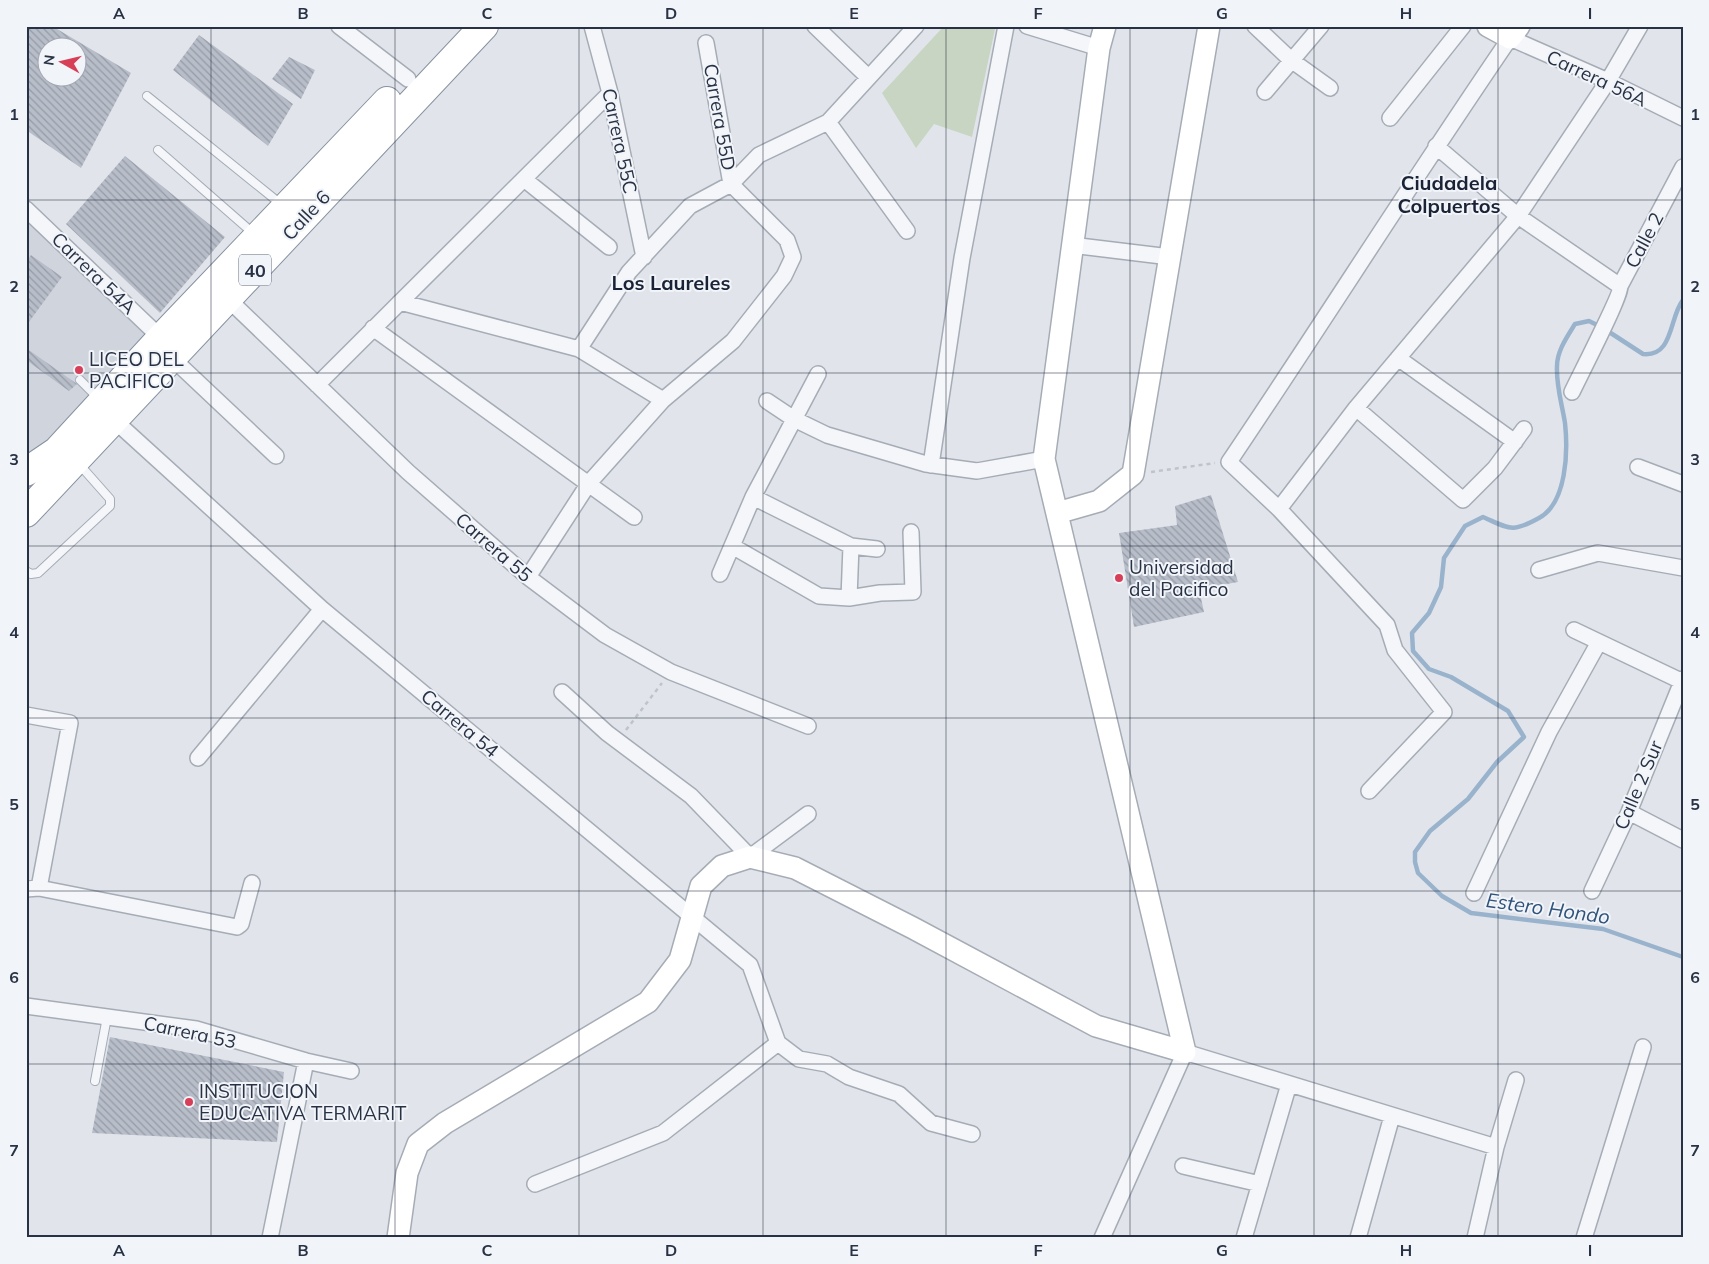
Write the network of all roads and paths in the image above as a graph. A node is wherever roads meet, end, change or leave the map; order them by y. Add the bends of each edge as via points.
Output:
1 (459, 26) edge
2 (484, 26) edge
3 (592, 26) edge
4 (815, 26) edge
5 (916, 26) edge
6 (1006, 26) edge
7 (1027, 26) edge
8 (1105, 26) edge
9 (1208, 26) edge
10 (1255, 26) edge
11 (1321, 26) edge
12 (1463, 26) edge
13 (1488, 26) edge
14 (1640, 26) edge
15 (341, 27) edge
16 (1515, 32) edge
17 (706, 43) dead end
18 (1099, 48) junction
19 (1291, 60) junction
20 (868, 77) junction
21 (408, 79) junction
22 (1608, 81) junction
23 (1330, 88) dead end
24 (1265, 92) dead end
25 (610, 93) junction
26 (147, 96) dead end
27 (1390, 118) dead end
28 (1683, 118) edge
29 (828, 122) junction
30 (1436, 146) junction
31 (158, 150) dead end
32 (1683, 167) edge
33 (524, 179) junction
34 (732, 184) junction
35 (286, 208) junction
36 (26, 209) edge
37 (1518, 216) junction
38 (907, 231) dead end
39 (257, 237) junction
40 (1071, 245) junction
41 (608, 247) dead end
42 (644, 257) junction
43 (1170, 258) junction
44 (1620, 286) junction
45 (228, 298) junction
46 (400, 302) junction
47 (373, 328) junction
48 (167, 348) junction
49 (579, 349) junction
50 (1398, 358) junction
51 (818, 374) dead end
52 (80, 380) dead end
53 (318, 385) junction
54 (1572, 392) dead end
55 (663, 400) junction
56 (767, 401) dead end
57 (1356, 408) junction
58 (108, 411) junction
59 (794, 419) junction
60 (1524, 429) dead end
61 (1515, 442) junction
62 (276, 456) dead end
63 (1044, 459) junction
64 (76, 460) junction
65 (1229, 462) junction
66 (931, 465) junction
67 (1638, 467) dead end
68 (26, 472) edge
69 (1133, 474) junction
70 (589, 483) junction
71 (1683, 484) edge
72 (753, 497) junction
73 (1279, 509) junction
74 (1057, 512) junction
75 (26, 513) edge
76 (634, 517) dead end
77 (911, 532) dead end
78 (732, 546) junction
79 (852, 546) junction
80 (877, 549) dead end
81 (1683, 568) edge
82 (1539, 570) dead end
83 (26, 571) edge
84 (720, 574) dead end
85 (528, 577) junction
86 (849, 598) junction
87 (322, 610) junction
88 (1574, 630) dead end
89 (1599, 642) junction
90 (671, 672) junction
91 (1682, 680) edge
92 (562, 692) dead end
93 (26, 715) edge
94 (808, 726) dead end
95 (618, 740) junction
96 (198, 758) dead end
97 (1369, 791) dead end
98 (1629, 812) junction
99 (808, 814) dead end
100 (1683, 840) edge
101 (750, 857) junction
102 (252, 883) dead end
103 (33, 888) edge
104 (1592, 891) dead end
105 (1474, 893) dead end
106 (693, 918) junction
107 (26, 1006) edge
108 (107, 1017) junction
109 (778, 1043) junction
110 (1642, 1047) dead end
111 (1185, 1052) junction
112 (306, 1061) junction
113 (352, 1071) dead end
114 (1516, 1080) dead end
115 (95, 1081) dead end
116 (1288, 1084) junction
117 (1392, 1116) junction
118 (972, 1134) dead end
119 (1496, 1147) junction
120 (1182, 1166) dead end
121 (535, 1184) dead end
122 (1260, 1184) junction
123 (1100, 1237) edge
124 (270, 1238) edge
125 (398, 1238) edge
126 (1244, 1238) edge
127 (1358, 1238) edge
128 (1475, 1238) edge
129 (1584, 1238) edge

1 - 21 highway, Calle 6 / 40
2 - 45 highway, Calle 6 / 40
3 - 25 street, Carrera 55C
4 - 20 street
5 - 20 street
6 - 66 street via 962,258
7 - 18 street
8 - 18 main road
9 - 43 main road
10 - 19 street
11 - 19 street
12 - 27 street
13 - 16 main road
14 - 22 street
15 - 21 street
16 - 22 street, Carrera 56A
16 - 30 street
17 - 34 street, Carrera 55D
18 - 40 main road
19 - 23 street
19 - 24 street
20 - 29 street
21 - 35 highway, Calle 6 / 40
22 - 28 street, Carrera 56A
22 - 37 street
25 - 33 street
25 - 42 street, Carrera 55C
26 - 35 lane
29 - 34 street via 759,154
29 - 38 street
30 - 37 street
30 - 65 street
31 - 39 lane
32 - 44 street, Calle 2
33 - 41 street
33 - 46 street
34 - 42 street via 690,206
34 - 55 street, Carrera 55D via 786,240 793,257 784,276 733,341
35 - 39 highway, Calle 6 / 40
36 - 48 street, Carrera 54A
37 - 44 street
37 - 50 street
39 - 48 highway, Calle 6 / 40
40 - 43 street
40 - 63 main road
42 - 49 street via 629,272
43 - 69 main road
44 - 54 street, Calle 2 via 1617,302
45 - 48 highway, Calle 6 / 40
45 - 53 street, Carrera 55
46 - 47 street
46 - 49 street
47 - 53 street
47 - 70 street
48 - 58 highway, Calle 6 / 40
48 - 62 street, Carrera 54A
49 - 55 street
50 - 57 street
50 - 61 street
51 - 59 street
52 - 58 lane
53 - 85 street, Carrera 55 via 408,472
55 - 70 street
56 - 59 street
57 - 61 street via 1463,500
57 - 73 street
58 - 64 highway, Calle 6 / 40
58 - 68 highway, Calle 6 / 40
58 - 87 street, Carrera 54
59 - 66 street via 827,435
59 - 72 street
60 - 61 street
63 - 66 street via 977,470
63 - 74 main road
64 - 75 highway, Calle 6 / 40
64 - 83 lane via 110,499 110,506 38,572 31,574
65 - 69 path
65 - 73 street
67 - 71 street
69 - 74 main road via 1099,501
70 - 76 street
70 - 85 street
72 - 78 street
72 - 79 street
73 - 97 street via 1387,625 1395,650 1444,712
74 - 111 main road
77 - 86 street via 913,592
78 - 84 street
78 - 86 street via 818,596
79 - 80 street
79 - 86 street
81 - 82 street via 1598,553
85 - 90 street, Carrera 55 via 605,636
87 - 96 street
87 - 106 street, Carrera 54
88 - 89 street
89 - 91 street
89 - 105 street via 1549,732
90 - 94 street, Carrera 55
90 - 95 path
91 - 98 street, Calle 2 Sur
92 - 95 street
93 - 103 street via 70,723
95 - 101 street via 692,796
98 - 100 street
98 - 104 street, Calle 2 Sur
99 - 101 street
101 - 106 main road via 722,866 701,886
101 - 111 main road via 795,868 1096,1026
102 - 103 street via 241,924 237,927
106 - 109 street, Carrera 54 via 750,965
106 - 125 main road via 680,960 648,1002 445,1123 418,1144 407,1173
107 - 108 street, Carrera 53
108 - 112 street, Carrera 53 via 196,1029
108 - 115 lane
109 - 118 street via 799,1058 827,1064 849,1078 899,1094 931,1123
109 - 121 street via 663,1133
110 - 129 street
111 - 116 street
111 - 123 street
112 - 113 street, Carrera 53
112 - 124 street
114 - 119 street
116 - 117 street
116 - 122 street
117 - 119 street
117 - 127 street
119 - 128 street
120 - 122 street
122 - 126 street

